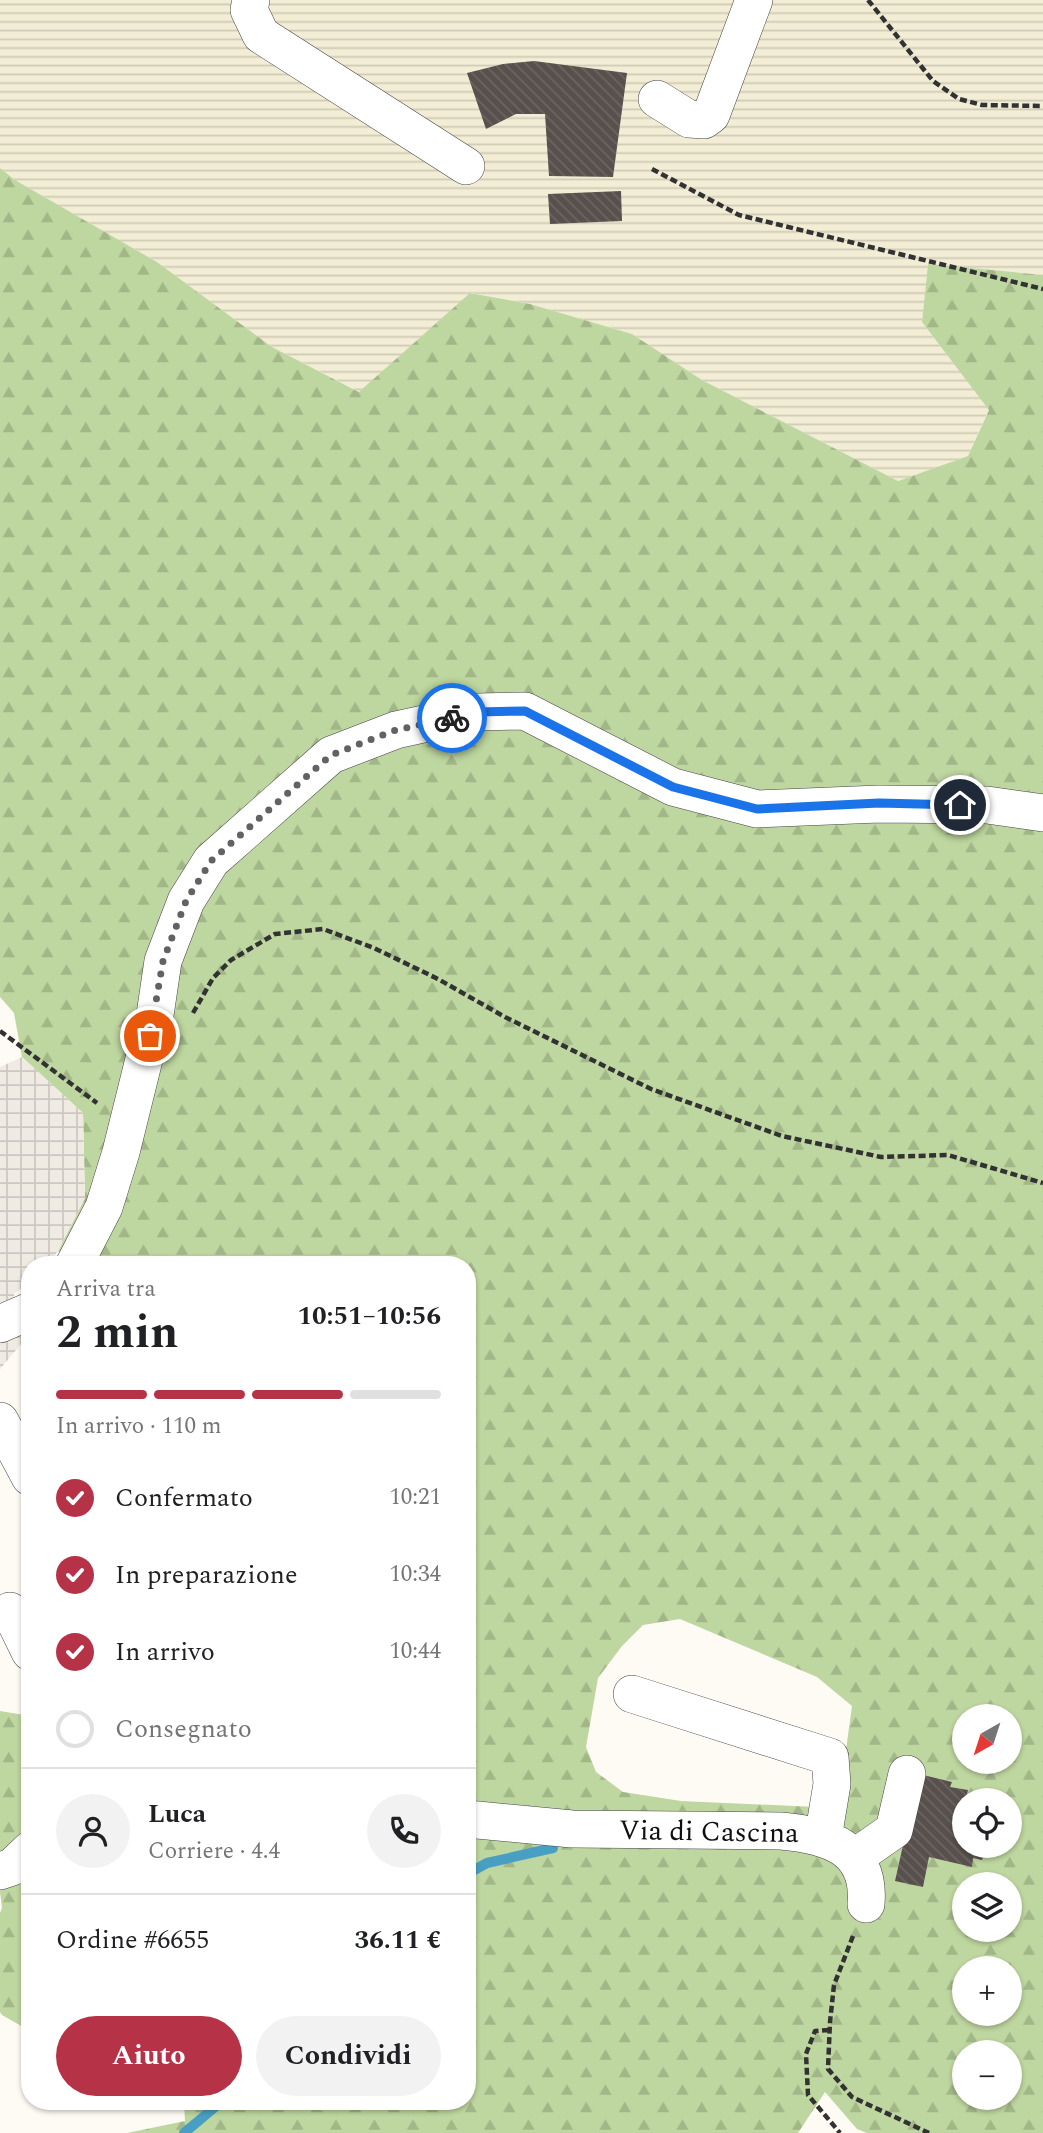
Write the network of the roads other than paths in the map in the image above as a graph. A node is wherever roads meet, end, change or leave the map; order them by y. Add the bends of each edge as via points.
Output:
1 (251, 0) edge
2 (754, 0) edge
3 (657, 99) dead end
4 (466, 166) dead end
5 (1043, 813) edge
6 (79, 1256) edge
7 (21, 1315) edge
8 (0, 1324) edge
9 (0, 1420) edge
10 (21, 1460) edge
11 (10, 1611) dead end
12 (21, 1634) edge
13 (632, 1694) dead end
14 (907, 1774) dead end
15 (476, 1820) edge
16 (823, 1838) junction
17 (21, 1858) edge
18 (854, 1858) junction
19 (0, 1871) edge
20 (866, 1904) road end

1 - 4 street via 248,10 261,35
2 - 3 street via 711,115 704,120 690,118
5 - 6 street via 987,805 879,803 757,809 673,787 525,711 478,712 396,730 331,755 211,861 186,901 163,961 155,1015 121,1152 104,1207
7 - 8 street
9 - 10 street
11 - 12 street
13 - 16 street via 830,1756 832,1784
14 - 18 street via 894,1830
15 - 16 street, Via di Cascina via 572,1829 781,1831
16 - 18 street, Via di Cascina
17 - 19 street
18 - 20 street via 865,1876

